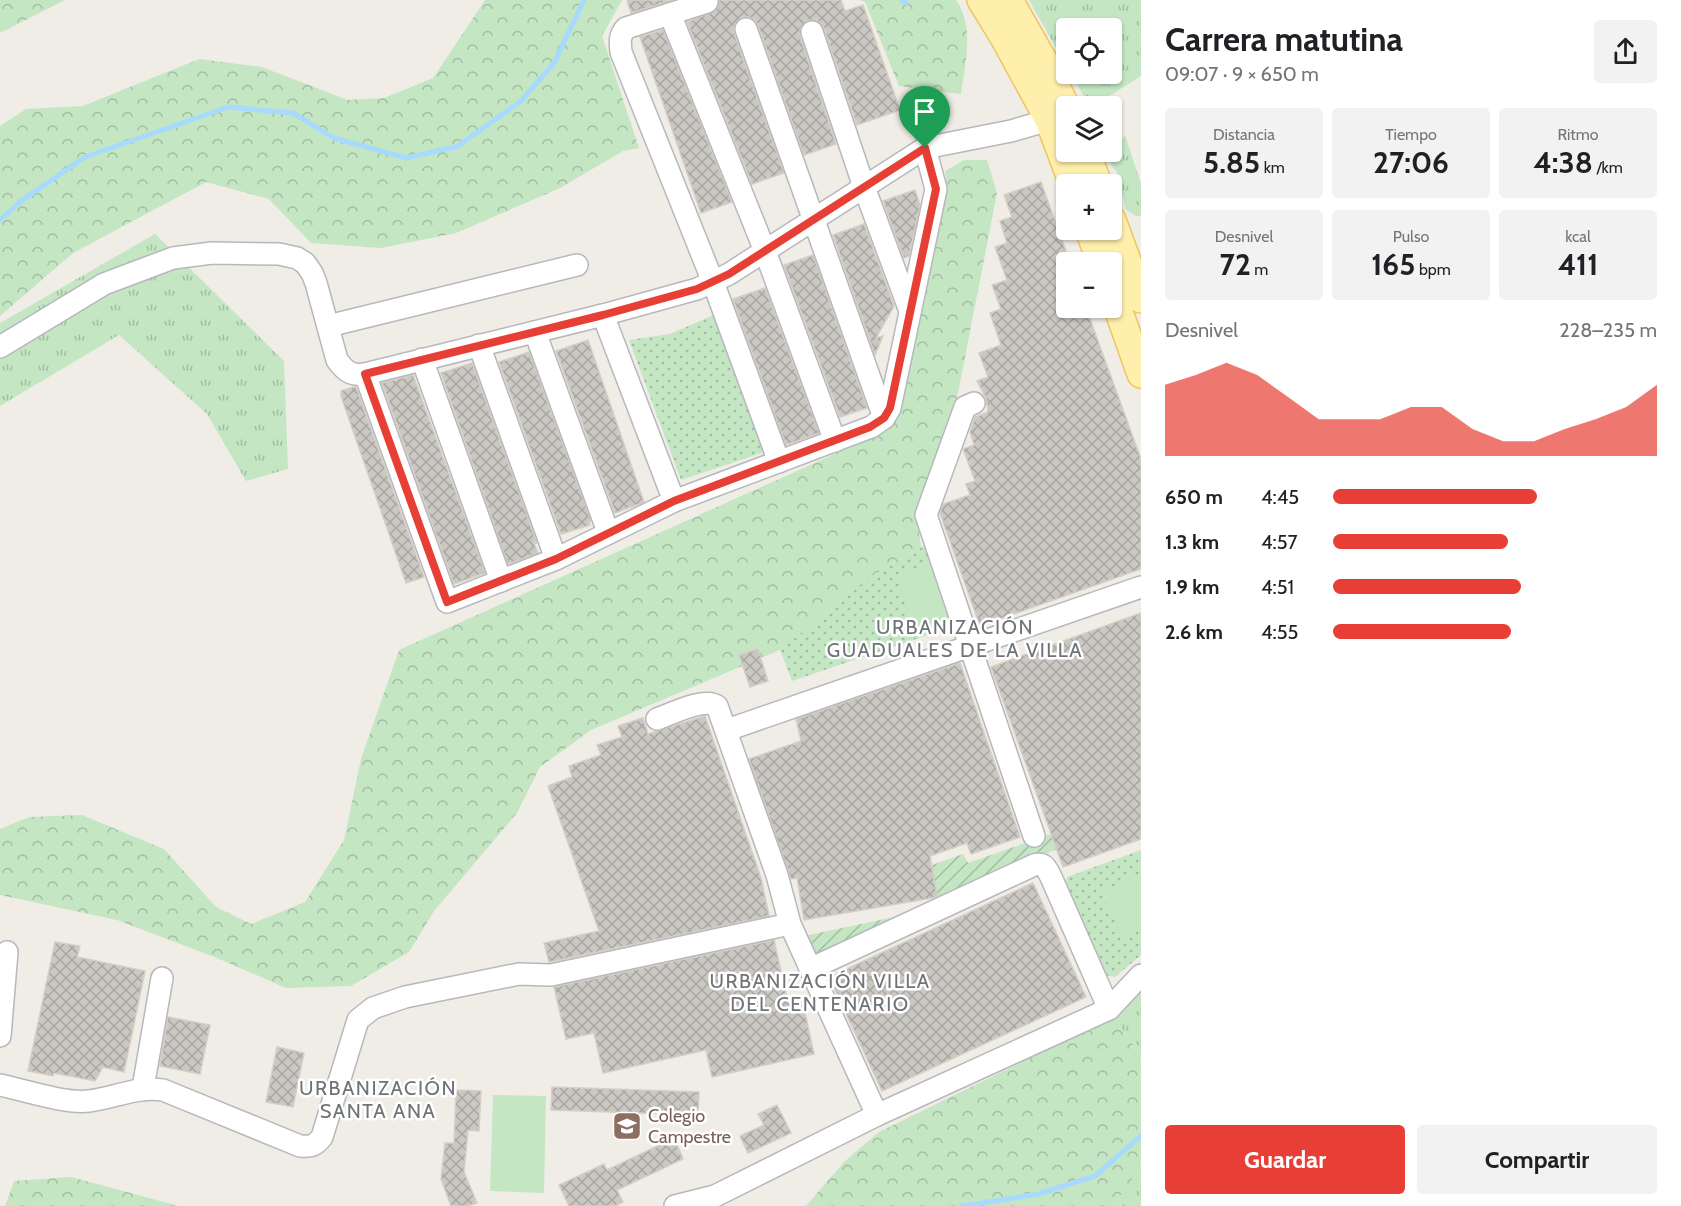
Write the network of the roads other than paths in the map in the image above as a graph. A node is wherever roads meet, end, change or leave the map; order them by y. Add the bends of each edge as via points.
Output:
1 (981, 0) edge
2 (1009, 0) edge
3 (707, 2) dead end
4 (670, 14) junction
5 (746, 29) dead end
6 (813, 32) dead end
7 (1056, 107) edge
8 (1056, 111) edge
9 (1056, 115) edge
10 (925, 148) junction
11 (864, 187) junction
12 (814, 219) junction
13 (1119, 240) edge
14 (765, 251) junction
15 (577, 265) dead end
16 (713, 282) junction
17 (1141, 299) edge
18 (910, 311) junction
19 (603, 315) junction
20 (1121, 318) edge
21 (328, 327) junction
22 (534, 332) junction
23 (479, 345) junction
24 (0, 347) edge
25 (422, 359) junction
26 (365, 374) junction
27 (1141, 374) edge
28 (974, 403) dead end
29 (884, 418) junction
30 (835, 441) junction
31 (779, 462) junction
32 (674, 501) junction
33 (608, 532) junction
34 (556, 559) junction
35 (501, 581) junction
36 (1141, 587) edge
37 (969, 646) junction
38 (657, 719) dead end
39 (727, 730) junction
40 (1034, 836) dead end
41 (790, 924) junction
42 (7, 952) dead end
43 (810, 969) junction
44 (1141, 975) edge
45 (162, 978) dead end
46 (1109, 1009) junction
47 (0, 1036) edge
48 (0, 1085) edge
49 (143, 1088) junction
50 (877, 1115) junction
51 (675, 1206) edge

1 - 8 main road
2 - 7 main road via 1043,60
3 - 4 street
4 - 14 street
4 - 16 street via 626,28 621,34 621,52
5 - 12 street
6 - 11 street
9 - 10 street via 1011,131
10 - 11 street
10 - 18 street via 936,189
11 - 12 street
11 - 18 street
12 - 14 street
12 - 29 street
13 - 17 main road
14 - 16 street
14 - 30 street
15 - 21 street
16 - 19 street
16 - 31 street
18 - 29 street via 890,408
19 - 22 street
19 - 32 street
20 - 27 main road
21 - 24 street via 316,283 305,263 279,254 212,253 173,258 104,284
21 - 26 street via 337,360 352,374
22 - 23 street
22 - 33 street
23 - 25 street
23 - 34 street
25 - 26 street
25 - 35 street
26 - 35 street via 447,602
28 - 37 street via 964,407 926,515
29 - 30 street
30 - 31 street
31 - 32 street
32 - 33 street
33 - 34 street
34 - 35 street
36 - 37 street
37 - 39 street
37 - 40 street
38 - 39 street via 712,703
39 - 41 street
41 - 43 street
41 - 49 street via 551,975 519,974 373,1008 358,1020 322,1137 311,1147 300,1146 163,1089
42 - 47 street
43 - 46 street via 1042,864
43 - 50 street
44 - 46 street
45 - 49 street
46 - 50 street
48 - 49 street via 87,1101
50 - 51 street via 715,1196

